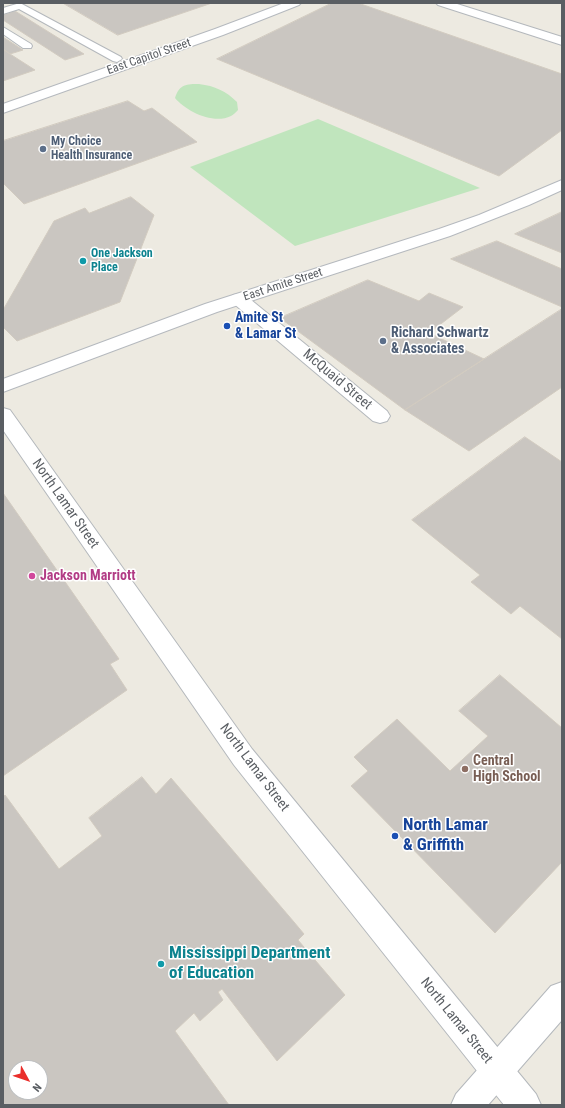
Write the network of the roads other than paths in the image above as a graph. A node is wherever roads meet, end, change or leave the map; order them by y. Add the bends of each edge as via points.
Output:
1 (273, 3) edge
2 (295, 3) edge
3 (442, 3) edge
4 (3, 11) edge
5 (3, 30) edge
6 (562, 41) edge
7 (27, 46) dead end
8 (117, 59) junction
9 (3, 99) edge
10 (3, 109) edge
11 (562, 184) edge
12 (239, 299) junction
13 (3, 386) edge
14 (3, 415) edge
15 (380, 416) dead end
16 (562, 997) edge
17 (496, 1072) junction
18 (467, 1105) edge
19 (525, 1105) edge

1 - 8 main road, East Capitol Street
2 - 10 main road, East Capitol Street
3 - 6 main road
4 - 8 lane via 20,6
5 - 7 lane
8 - 9 main road, East Capitol Street
11 - 12 main road, East Amite Street via 429,237
12 - 13 main road, East Amite Street
12 - 15 main road, McQuaid Street
14 - 17 main road, North Lamar Street via 243,757
16 - 17 main road
17 - 18 main road
17 - 19 main road, North Lamar Street

